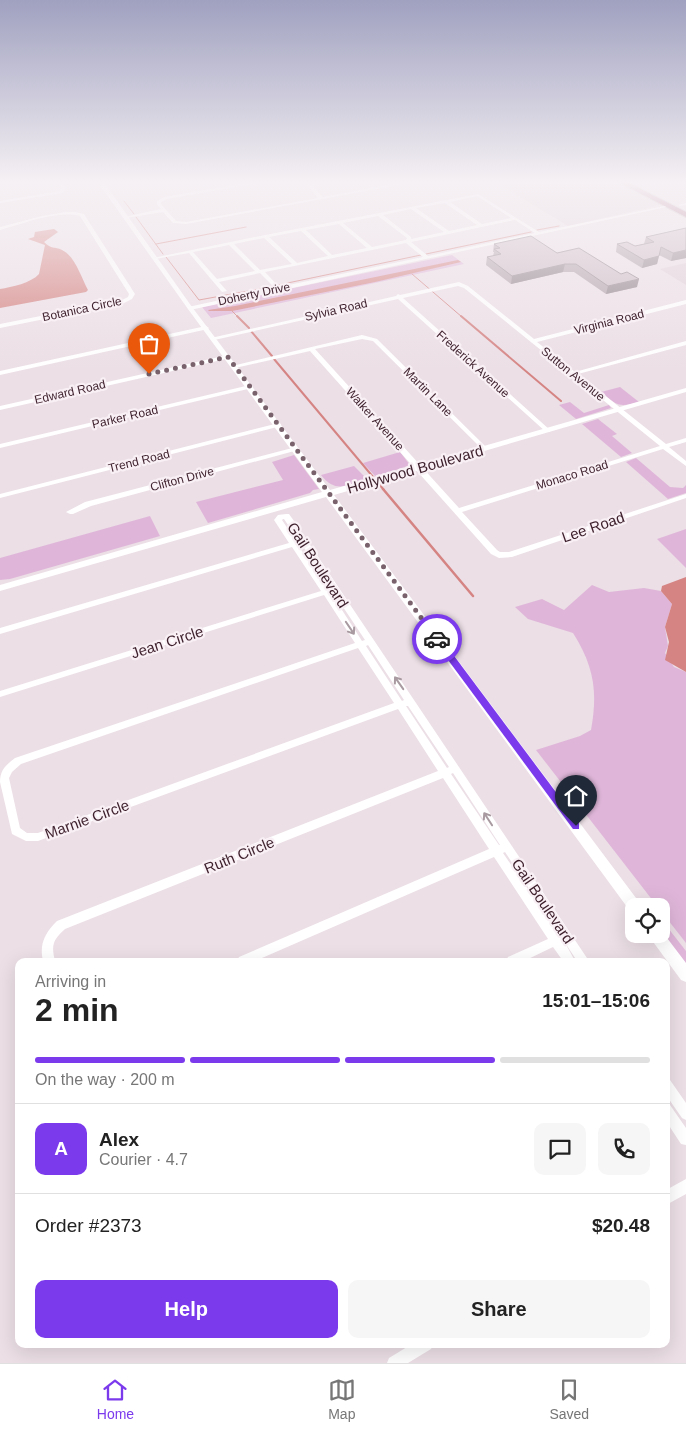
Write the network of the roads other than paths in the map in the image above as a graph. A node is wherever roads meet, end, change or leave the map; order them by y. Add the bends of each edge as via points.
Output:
1 (101, 245) edge
2 (146, 245) edge
3 (222, 245) edge
4 (232, 245) edge
5 (274, 245) edge
6 (318, 245) edge
7 (368, 245) edge
8 (387, 245) edge
9 (413, 245) edge
10 (489, 245) edge
11 (372, 248) junction
12 (190, 251) junction
13 (331, 257) junction
14 (155, 258) junction
15 (426, 258) junction
16 (296, 265) junction
17 (260, 272) junction
18 (216, 282) junction
19 (459, 284) joint
20 (278, 289) junction
21 (224, 291) dead end
22 (398, 296) junction
23 (686, 302) edge
24 (190, 308) junction
25 (0, 326) edge
26 (206, 328) junction
27 (214, 338) junction
28 (533, 342) junction
29 (686, 343) edge
30 (312, 349) junction
31 (228, 357) junction
32 (235, 366) junction
33 (0, 373) edge
34 (573, 374) junction
35 (250, 387) junction
36 (686, 390) edge
37 (0, 408) edge
38 (619, 410) junction
39 (279, 426) junction
40 (548, 431) junction
41 (686, 440) edge
42 (0, 446) edge
43 (664, 446) junction
44 (296, 449) junction
45 (485, 449) junction
46 (686, 464) edge
47 (418, 468) junction
48 (330, 494) junction
49 (0, 496) edge
50 (686, 496) edge
51 (457, 511) junction
52 (70, 512) dead end
53 (499, 555) joint
54 (0, 588) edge
55 (329, 591) junction
56 (0, 631) edge
57 (365, 643) junction
58 (0, 694) edge
59 (411, 701) junction
60 (400, 705) junction
61 (450, 771) junction
62 (501, 849) junction
63 (629, 898) edge
64 (561, 938) junction
65 (663, 943) edge
66 (48, 958) edge
67 (250, 958) edge
68 (518, 958) edge
69 (568, 958) edge
70 (580, 958) edge
71 (686, 974) edge
72 (670, 1090) edge
73 (686, 1114) edge
74 (670, 1115) edge
75 (686, 1139) edge
76 (686, 1186) edge
77 (670, 1196) edge
78 (419, 1348) edge
79 (394, 1363) edge

1 - 25 street, Botanica Circle via 132,294 130,298
2 - 14 street
3 - 12 street
4 - 17 street
5 - 16 street
6 - 13 street
7 - 11 street
8 - 11 street
9 - 15 street
10 - 15 street, Doherty Drive
11 - 13 street
12 - 14 street
12 - 18 street
13 - 16 street
14 - 24 street
15 - 20 street, Doherty Drive
16 - 17 street
17 - 18 street
17 - 20 street
18 - 21 street
19 - 22 street, Sylvia Road
19 - 28 street, Sutton Avenue
20 - 24 street, Doherty Drive
22 - 27 street, Sylvia Road
22 - 40 street, Frederick Avenue
23 - 28 street, Virginia Road
24 - 26 street
26 - 27 street
26 - 33 street
27 - 31 street
28 - 34 street, Sutton Avenue
29 - 34 street
30 - 32 street
30 - 45 street, Martin Lane via 368,337 375,340
30 - 47 street, Walker Avenue
31 - 32 street
31 - 37 street, Edward Road
32 - 35 street
34 - 38 street, Sutton Avenue
35 - 39 street
35 - 42 street, Parker Road
36 - 38 street, Hollywood Boulevard
38 - 40 street, Hollywood Boulevard
38 - 43 street, Sutton Avenue
39 - 44 street
39 - 49 street, Trend Road
40 - 45 street, Hollywood Boulevard
41 - 43 street, Monaco Road
43 - 46 street, Sutton Avenue
43 - 51 street, Monaco Road
44 - 48 street
44 - 52 street, Clifton Drive via 88,504
45 - 47 street, Hollywood Boulevard
47 - 48 street, Hollywood Boulevard
47 - 51 street, Walker Avenue
48 - 54 street, Hollywood Boulevard
48 - 63 street
50 - 53 street, Lee Road via 509,555
51 - 53 street, Walker Avenue
55 - 56 street, Gail Boulevard via 298,542
55 - 57 street, Gail Boulevard
55 - 58 street, Jean Circle
59 -> 57 street, Gail Boulevard
57 - 60 street, Gail Boulevard
57 - 60 street, Marnie Circle via 18,761 8,769 4,778 16,831 26,837 38,837
59 - 60 street, Marnie Circle
59 - 61 street, Gail Boulevard
60 - 61 street, Gail Boulevard
61 - 62 street, Gail Boulevard
61 - 66 street, Ruth Circle via 62,925 50,935 46,950
62 - 64 street, Gail Boulevard
62 - 67 street
64 - 68 street
64 - 69 street, Gail Boulevard
64 - 70 street, Gail Boulevard
65 - 71 street
72 - 73 street
74 - 75 street
76 - 77 street
78 - 79 street

